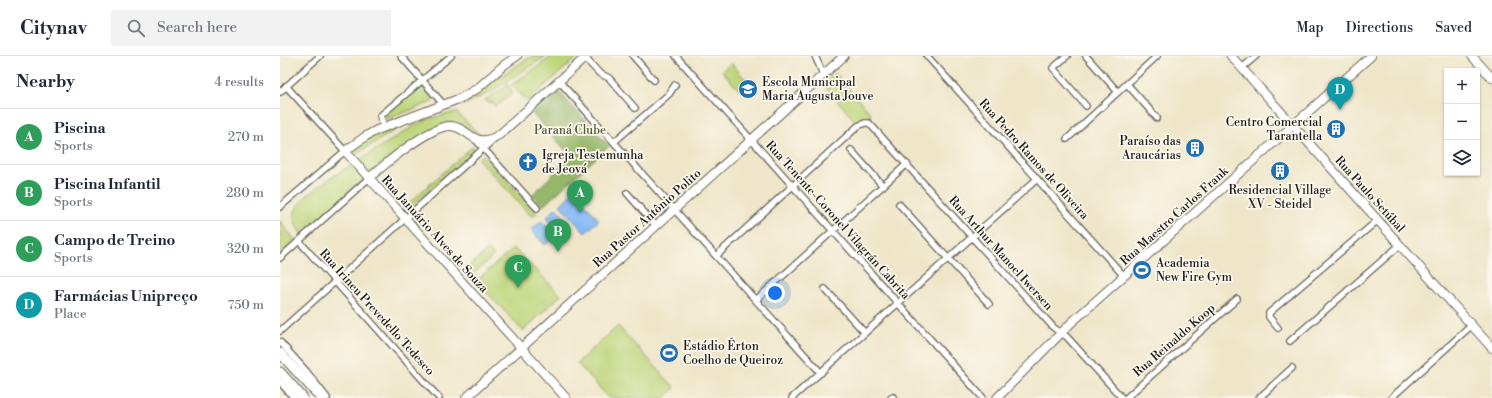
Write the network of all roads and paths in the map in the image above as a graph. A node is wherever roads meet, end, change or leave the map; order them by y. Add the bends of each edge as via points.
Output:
1 (320, 56) edge
2 (401, 56) edge
3 (450, 56) edge
4 (517, 56) edge
5 (633, 56) edge
6 (676, 56) edge
7 (815, 56) edge
8 (844, 56) edge
9 (927, 56) edge
10 (1067, 56) edge
11 (1086, 56) edge
12 (1157, 56) edge
13 (1231, 56) edge
14 (1256, 56) edge
15 (1371, 56) edge
16 (1472, 56) edge
17 (586, 57) edge
18 (1242, 68) junction
19 (824, 74) junction
20 (1492, 78) edge
21 (422, 80) junction
22 (654, 80) dead end
23 (560, 81) junction
24 (1127, 84) junction
25 (676, 85) dead end
26 (286, 86) junction
27 (280, 92) edge
28 (1118, 92) junction
29 (444, 104) junction
30 (1086, 106) dead end
31 (635, 108) dead end
32 (1157, 118) dead end
33 (1293, 126) junction
34 (384, 127) junction
35 (499, 135) junction
36 (474, 139) junction
37 (1067, 139) dead end
38 (751, 140) junction
39 (614, 142) junction
40 (484, 149) junction
41 (851, 150) dead end
42 (345, 151) junction
43 (907, 164) junction
44 (369, 178) junction
45 (1037, 180) junction
46 (792, 186) junction
47 (883, 186) junction
48 (628, 193) dead end
49 (899, 204) dead end
50 (280, 207) edge
51 (537, 208) dead end
52 (674, 209) junction
53 (405, 219) junction
54 (1378, 220) junction
55 (656, 226) junction
56 (833, 231) junction
57 (973, 237) junction
58 (299, 241) junction
59 (1400, 245) junction
60 (716, 256) junction
61 (280, 258) edge
62 (948, 259) junction
63 (1124, 276) junction
64 (335, 282) junction
65 (825, 289) dead end
66 (1237, 299) dead end
67 (756, 300) junction
68 (898, 304) junction
69 (990, 304) dead end
70 (1472, 325) junction
71 (1278, 328) dead end
72 (280, 331) edge
73 (865, 333) junction
74 (1061, 333) junction
75 (280, 342) edge
76 (1290, 342) dead end
77 (521, 348) junction
78 (1492, 348) edge
79 (280, 353) edge
80 (1292, 368) dead end
81 (280, 372) edge
82 (821, 373) junction
83 (280, 382) edge
84 (299, 397) edge
85 (321, 398) edge
86 (327, 398) edge
87 (439, 398) edge
88 (466, 398) edge
89 (566, 398) edge
90 (792, 398) edge
91 (983, 398) edge
92 (997, 398) edge
93 (1122, 398) edge
94 (1126, 398) edge
95 (1259, 398) edge
96 (1391, 398) edge

1 - 26 street
2 - 21 street
3 - 21 street
4 - 29 main road via 473,91
5 - 22 street
6 - 38 street, Rua Tenente-Coronel Vilagrán Cabrita
7 - 19 street
8 - 19 main road, Rua Pastor Antônio Polito
9 - 45 street, Rua Pedro Ramos de Oliveira
10 - 30 street via 1053,68
11 - 28 street
12 - 24 street
13 - 18 main road, Rua Paulo Setúbal
14 - 18 street
15 - 33 main road, Rua Maestro Carlos Frank
16 - 20 main road
17 - 23 main road
17 - 31 street via 600,73 609,78
18 - 33 main road, Rua Paulo Setúbal
19 - 38 main road, Rua Pastor Antônio Polito
21 - 29 street
21 - 34 street via 380,116
23 - 35 main road
23 - 39 street
24 - 28 street
24 - 32 street
25 - 39 street
26 - 27 street
26 - 42 street, Rua Januário Alves de Souza
28 - 37 street
29 - 34 main road
33 - 54 main road, Rua Paulo Setúbal
33 - 63 main road, Rua Maestro Carlos Frank
34 - 42 main road
35 - 36 main road via 486,140
35 - 40 street
36 - 40 street
36 - 44 main road via 459,129 450,126 442,128 418,141
38 - 46 street, Rua Tenente-Coronel Vilagrán Cabrita
38 - 52 main road, Rua Pastor Antônio Polito
39 - 52 street
40 - 51 street
40 - 53 street
41 - 47 street
42 - 44 main road, Rua Januário Alves de Souza
42 - 50 street
43 - 46 street, Rua Arthur Manoel Iwersen via 872,126 865,123 858,126
43 - 47 street
43 - 57 street, Rua Arthur Manoel Iwersen
44 - 53 main road, Rua Januário Alves de Souza
44 - 58 street
45 - 57 street
45 - 63 street, Rua Pedro Ramos de Oliveira
46 - 56 street, Rua Tenente-Coronel Vilagrán Cabrita
46 - 60 street
47 - 56 street
48 - 55 street
49 - 62 street
52 - 55 main road, Rua Pastor Antônio Polito
52 - 60 street
53 - 64 street
53 - 77 main road, Rua Januário Alves de Souza
54 - 59 main road, Rua Paulo Setúbal
54 - 71 street via 1269,313 1269,317
55 - 77 main road, Rua Pastor Antônio Polito
56 - 67 street
56 - 68 street, Rua Tenente-Coronel Vilagrán Cabrita
57 - 62 street
57 - 74 street, Rua Arthur Manoel Iwersen
58 - 61 street
58 - 64 street, Rua Irineu Prevedello Tedesco
59 - 70 main road, Rua Paulo Setúbal
59 - 76 street
60 - 67 street
62 - 68 street
62 - 69 street
63 - 74 main road, Rua Maestro Carlos Frank
64 - 72 street
64 - 87 street, Rua Irineu Prevedello Tedesco
65 - 73 street
66 - 94 street, Rua Reinaldo Koop
67 - 82 street
68 - 73 street
68 - 91 street, Rua Tenente-Coronel Vilagrán Cabrita
70 - 78 main road, Rua Paulo Setúbal
70 - 96 street
73 - 82 street
74 - 92 main road, Rua Maestro Carlos Frank
74 - 93 street, Rua Arthur Manoel Iwersen
75 - 86 street
77 - 88 main road, Rua Pastor Antônio Polito
77 - 89 main road, Rua Januário Alves de Souza
79 - 85 main road
80 - 95 street
81 - 84 main road
82 - 90 street
83 - 84 street

